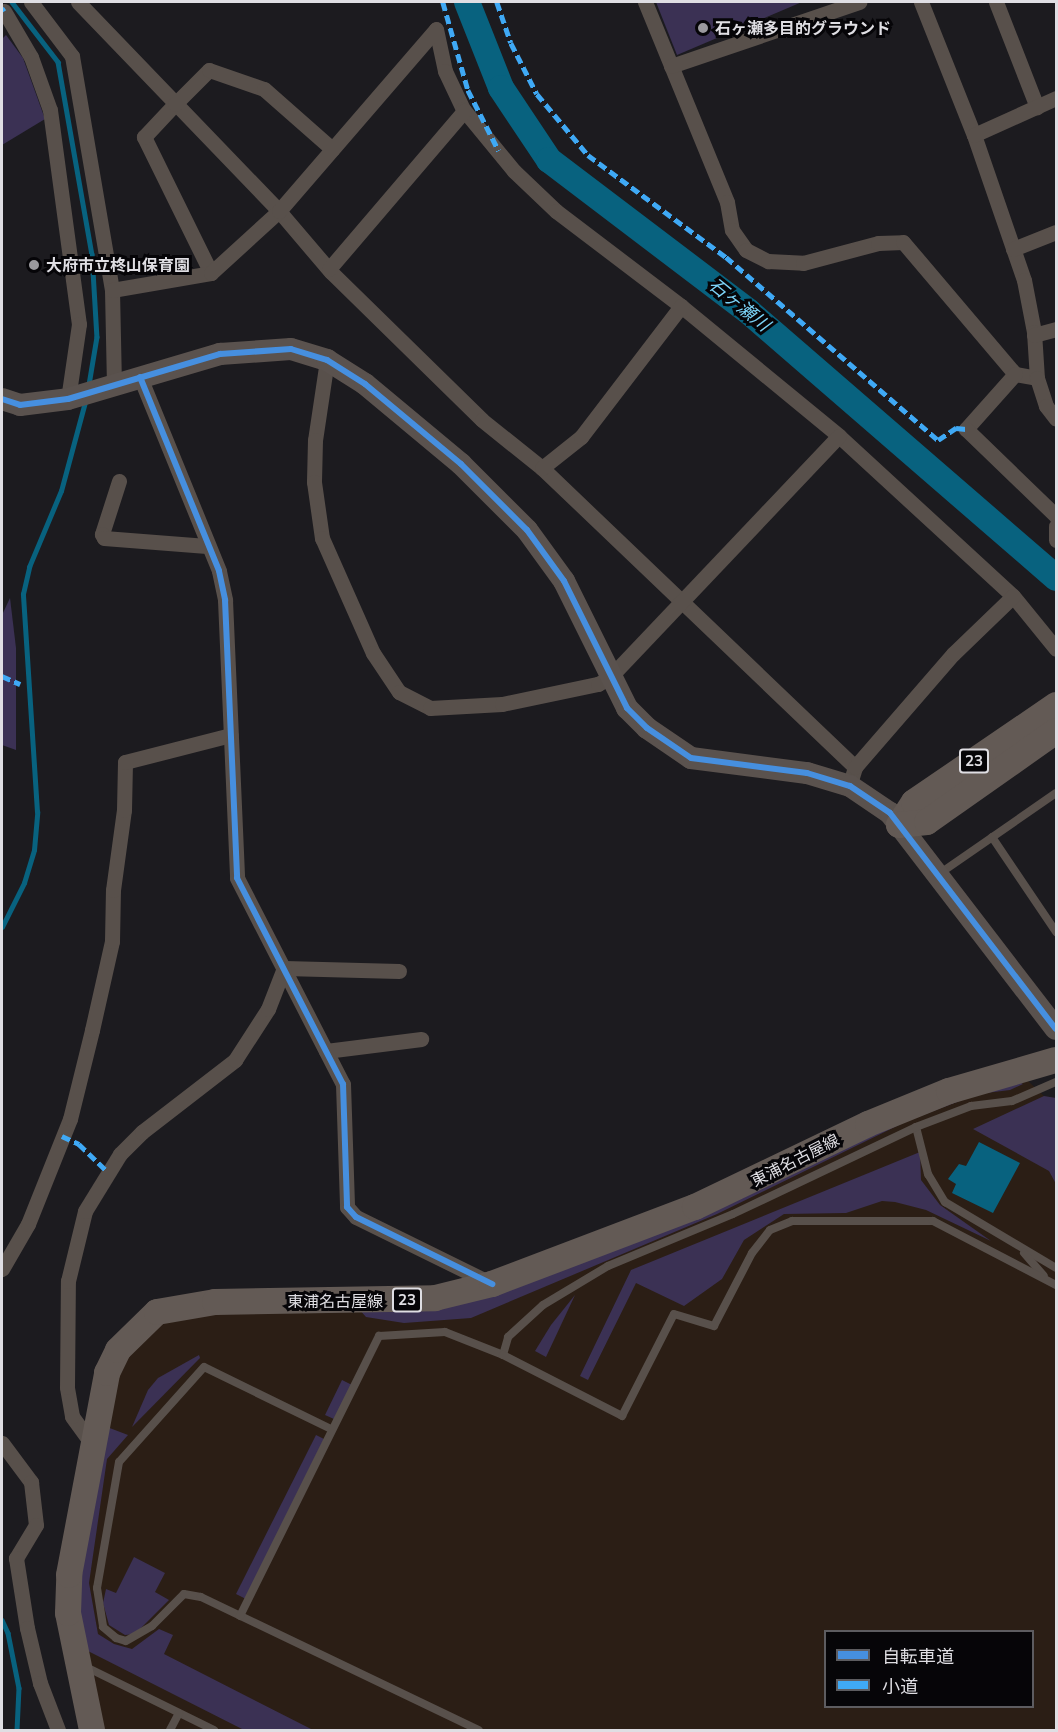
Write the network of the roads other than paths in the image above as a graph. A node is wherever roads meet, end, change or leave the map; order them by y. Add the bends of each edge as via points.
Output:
1 (31, 2) edge
2 (78, 2) edge
3 (645, 2) edge
4 (859, 2) edge
5 (921, 2) edge
6 (996, 2) edge
7 (6, 8) edge
8 (671, 66) junction
9 (1056, 98) edge
10 (175, 104) junction
11 (1037, 107) junction
12 (465, 111) junction
13 (974, 135) junction
14 (332, 149) junction
15 (279, 211) junction
16 (1056, 232) edge
17 (1013, 249) junction
18 (329, 270) junction
19 (211, 273) junction
20 (112, 290) junction
21 (681, 306) junction
22 (1056, 329) edge
23 (1034, 336) junction
24 (327, 360) junction
25 (1014, 375) junction
26 (140, 377) junction
27 (1037, 378) junction
28 (88, 394) junction
29 (2, 399) edge
30 (1056, 419) edge
31 (839, 436) junction
32 (542, 468) junction
33 (120, 481) dead end
34 (1056, 516) edge
35 (1056, 526) edge
36 (1056, 540) edge
37 (207, 546) junction
38 (1013, 596) junction
39 (685, 603) junction
40 (1056, 649) edge
41 (610, 678) junction
42 (1056, 705) edge
43 (1056, 731) edge
44 (231, 735) junction
45 (853, 776) junction
46 (1056, 793) edge
47 (899, 825) junction
48 (992, 837) junction
49 (938, 874) junction
50 (1056, 932) edge
51 (284, 968) junction
52 (399, 971) dead end
53 (1056, 1029) edge
54 (421, 1039) dead end
55 (326, 1051) junction
56 (1056, 1060) edge
57 (1056, 1082) edge
58 (916, 1127) junction
59 (1021, 1250) junction
60 (1056, 1268) edge
61 (2, 1269) edge
62 (1048, 1281) junction
63 (492, 1284) junction
64 (1056, 1285) edge
65 (503, 1355) junction
66 (331, 1429) junction
67 (2, 1443) edge
68 (92, 1444) junction
69 (240, 1616) junction
70 (78, 1663) junction
71 (179, 1713) junction
72 (58, 1731) edge
73 (92, 1731) edge
74 (170, 1731) edge
75 (214, 1731) edge
76 (479, 1731) edge

1 - 20 street via 72,56
2 - 10 street
3 - 8 street
4 - 8 street
5 - 13 street
6 - 11 street
7 - 28 street via 50,110
8 - 25 street via 727,202 732,230 746,250 768,261 803,263 878,243 903,242
9 - 11 street
10 - 14 street via 209,70 264,89
10 - 15 street
10 - 19 street via 144,137
11 - 13 street
12 - 14 street via 445,71 436,28
12 - 18 street
12 - 21 street via 535,193
13 - 17 street
14 - 15 street
15 - 18 street
15 - 19 street
16 - 17 street
17 - 23 street via 1024,280
18 - 32 street via 482,420
19 - 20 street
20 - 28 street
21 - 31 street
21 - 32 street via 582,437
22 - 23 street
23 - 27 street
24 - 26 street via 291,349 252,350 220,354
24 - 41 street via 365,384 462,464 527,530 564,581
24 - 41 street via 315,440 314,482 322,538 373,653 399,692 430,708 457,709 597,684
25 - 27 street
25 - 34 street via 966,429
26 - 28 street
26 - 37 street
27 - 30 street via 1046,406
28 - 29 street via 20,405
31 - 38 street
31 - 39 street
32 - 39 street
33 - 37 street via 102,534 104,538
35 - 36 street
37 - 44 street via 219,571 225,600
38 - 40 street
38 - 45 street via 952,654
39 - 41 street
39 - 45 street
41 - 45 street via 627,708 647,728 691,758
42 - 47 main road, 23 via 914,802
43 - 47 main road, 23 via 927,822
44 - 51 street via 237,878
44 - 61 street via 125,762 112,941 92,1030 70,1119 28,1224
45 - 47 street
46 - 48 lane
47 - 49 street
48 - 49 lane
48 - 50 lane
49 - 53 street
51 - 52 street
51 - 55 street
51 - 68 street via 268,1009 235,1060 142,1132 114,1163 85,1211 68,1281 67,1387 72,1416
54 - 55 street
55 - 63 street via 343,1084 347,1207 356,1217
56 - 63 main road, 東浦名古屋線 / 23 via 949,1091 868,1124 695,1207
57 - 58 lane via 1012,1101 971,1106
58 - 59 lane via 928,1174 945,1202
58 - 65 lane via 733,1214 584,1278 520,1325 508,1337
59 - 60 lane
59 - 62 lane
62 - 64 lane
62 - 65 lane via 933,1221 792,1221 770,1230 752,1253 714,1326 674,1314 621,1416
63 - 68 main road, 東浦名古屋線 / 23 via 435,1298 334,1303 245,1301 178,1306 157,1312 118,1350 106,1373
65 - 66 lane via 445,1332 379,1336
66 - 69 lane
66 - 69 lane via 204,1367 119,1462 97,1588 97,1609 108,1633 126,1641 137,1638 184,1594 201,1597
67 - 72 street via 31,1482 36,1526 16,1558 40,1683
68 - 70 main road, 東浦名古屋線 / 23 via 69,1575 68,1613
69 - 76 lane
70 - 71 lane
70 - 73 main road, 東浦名古屋線 / 23
71 - 74 lane
71 - 75 lane

